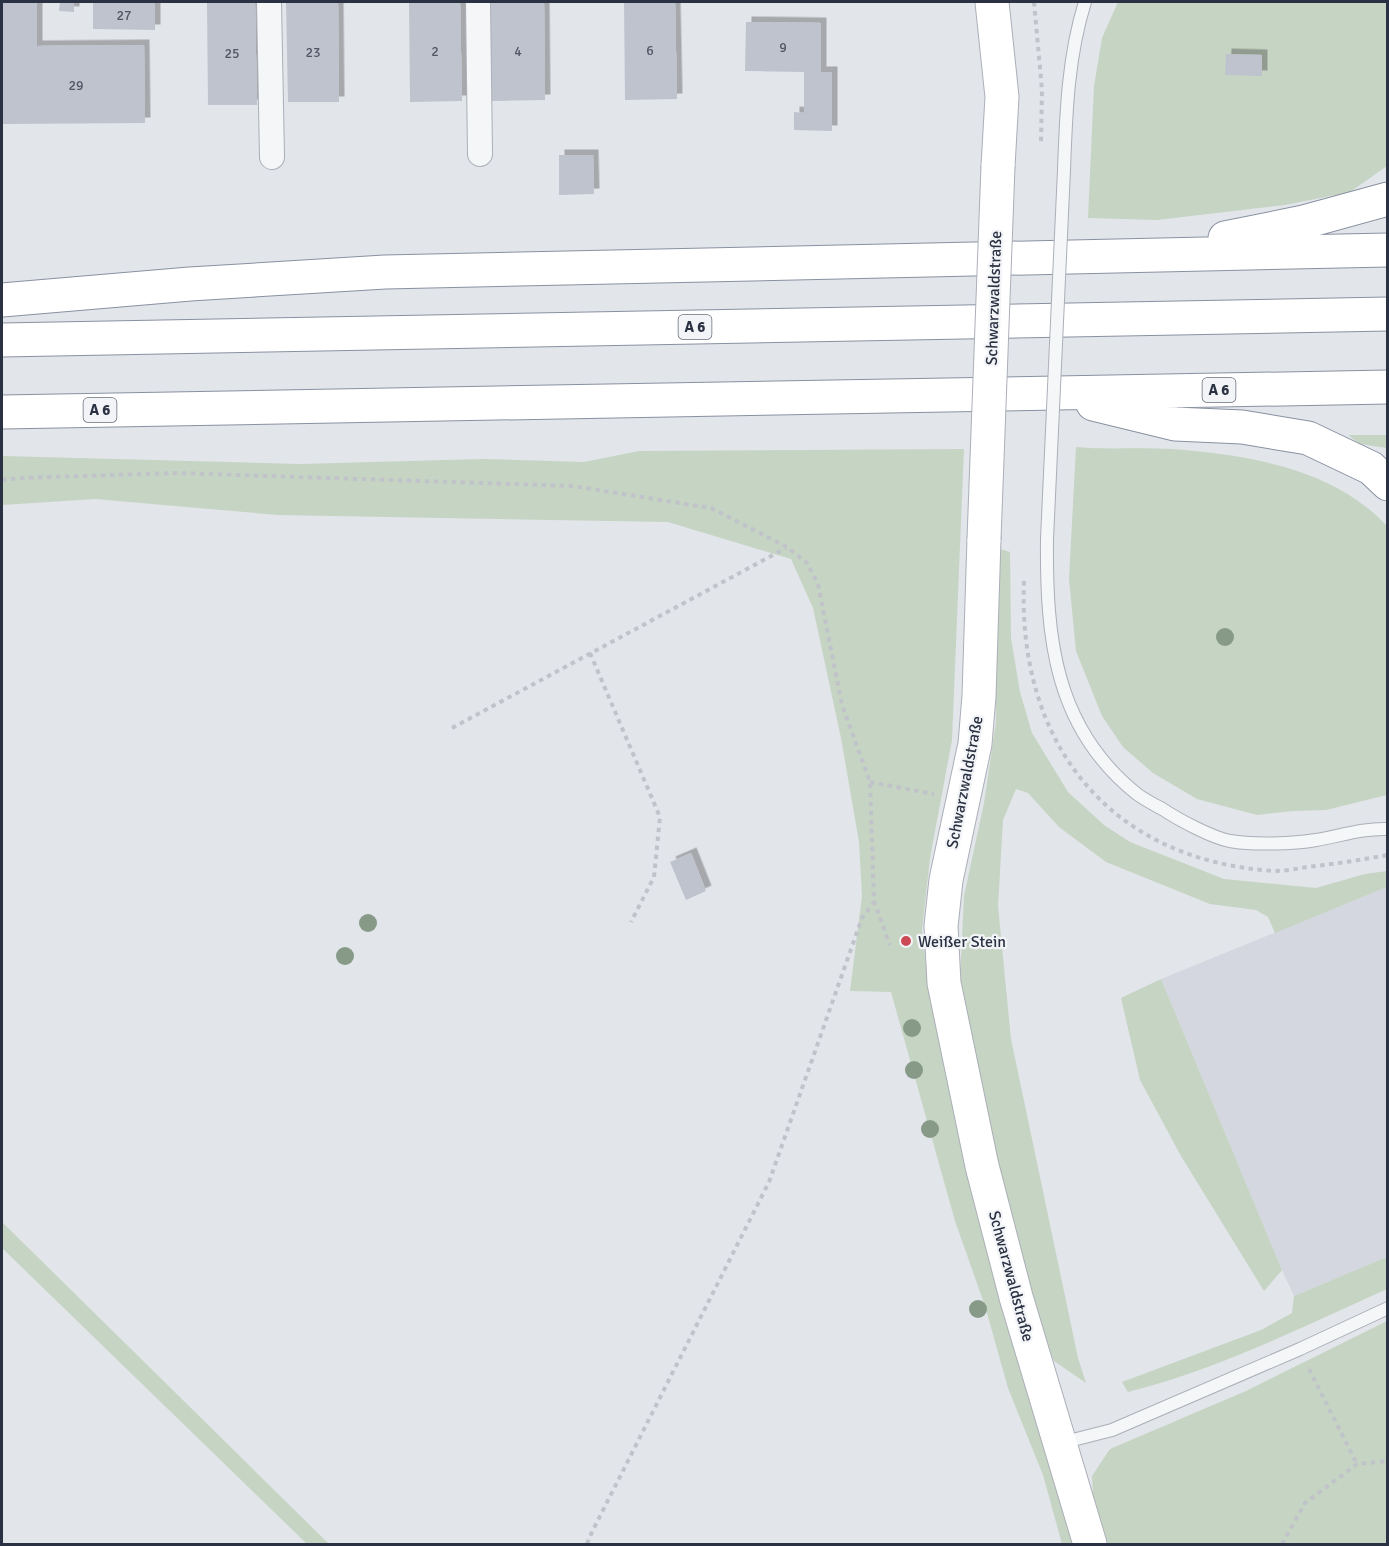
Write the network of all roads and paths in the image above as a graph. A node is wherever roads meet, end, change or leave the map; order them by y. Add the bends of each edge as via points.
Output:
1 (269, 2) edge
2 (478, 2) edge
3 (992, 2) edge
4 (1034, 2) edge
5 (1085, 2) edge
6 (1041, 146) dead end
7 (480, 154) dead end
8 (272, 157) dead end
9 (1388, 199) edge
10 (1388, 250) edge
11 (1129, 255) junction
12 (2, 300) edge
13 (1388, 314) edge
14 (2, 340) edge
15 (1388, 387) edge
16 (1050, 393) junction
17 (2, 411) edge
18 (1382, 473) edge
19 (2, 480) edge
20 (787, 547) junction
21 (1024, 571) dead end
22 (590, 653) junction
23 (452, 728) dead end
24 (870, 782) junction
25 (963, 799) junction
26 (1388, 820) edge
27 (1374, 828) junction
28 (1388, 829) edge
29 (1388, 855) edge
30 (874, 901) junction
31 (632, 922) dead end
32 (890, 945) dead end
33 (1388, 1308) edge
34 (1300, 1349) junction
35 (1060, 1443) junction
36 (1388, 1461) edge
37 (1357, 1464) junction
38 (587, 1545) edge
39 (1090, 1545) edge
40 (1282, 1545) edge

1 - 8 street
2 - 7 street
3 - 25 main road, Schwarzwaldstraße, bridge via 1002,97 979,696 975,744
4 - 6 path via 1042,90
5 - 27 lane, bridge via 1076,30 1069,84 1047,539 1046,594 1062,685 1078,725 1106,765 1138,794 1180,820 1229,841 1275,843 1313,841
9 - 11 main road via 1304,222
10 - 11 main road
11 - 12 main road via 385,272
13 - 14 main road, A 6
15 - 16 main road, A 6
16 - 17 main road, A 6
16 - 18 main road, A 6 via 1175,424 1242,427 1308,438
19 - 20 path via 177,473 573,486 711,508
20 - 22 path
20 - 24 path via 807,563 818,584 842,705
21 - 29 path via 1022,615 1027,654 1045,719 1073,770 1112,811 1163,844 1218,864 1277,871
22 - 23 path
22 - 31 path via 660,817 654,877
24 - 25 path
24 - 30 path
25 - 35 main road, Schwarzwaldstraße via 945,880 941,926 944,983 982,1166
26 - 27 lane
27 - 28 lane
30 - 32 path
30 - 38 path via 862,918 769,1182
33 - 34 lane
34 - 35 lane via 1113,1430
34 - 37 path
35 - 39 main road, Schwarzwaldstraße
36 - 37 path
37 - 40 path via 1305,1503

